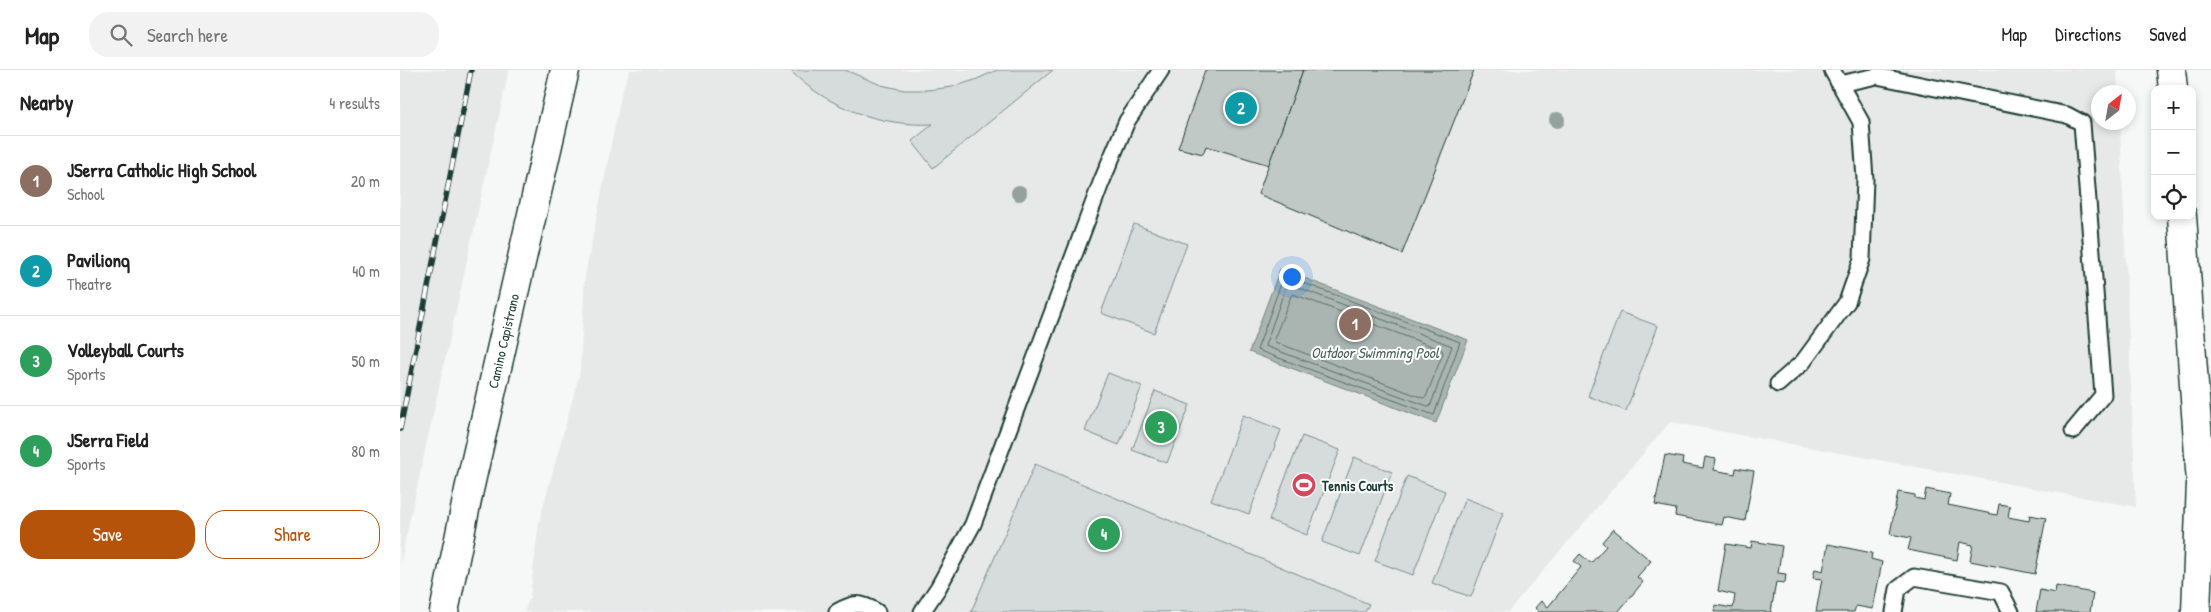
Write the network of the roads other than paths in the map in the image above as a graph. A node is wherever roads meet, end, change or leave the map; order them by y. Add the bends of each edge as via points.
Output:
1 (565, 70) edge
2 (1161, 70) edge
3 (1832, 70) edge
4 (2171, 70) edge
5 (1840, 84) junction
6 (2172, 85) edge
7 (2182, 220) edge
8 (1778, 384) dead end
9 (2073, 430) dead end
10 (444, 612) edge
11 (837, 612) edge
12 (878, 612) edge
13 (922, 612) edge
14 (1894, 612) edge
15 (2011, 612) edge
16 (2196, 612) edge

1 - 10 main road, Camino Capistrano via 473,470
2 - 13 lane via 1127,122 1101,183 973,524
3 - 5 lane
4 - 6 main road
5 - 8 lane via 1861,122 1865,179 1862,259 1847,302 1803,362
5 - 9 lane via 1877,76 2068,115 2082,123 2103,395
7 - 16 main road via 2201,483
11 - 12 lane via 850,604 866,605
14 - 15 lane via 1898,589 1914,577 2001,592

